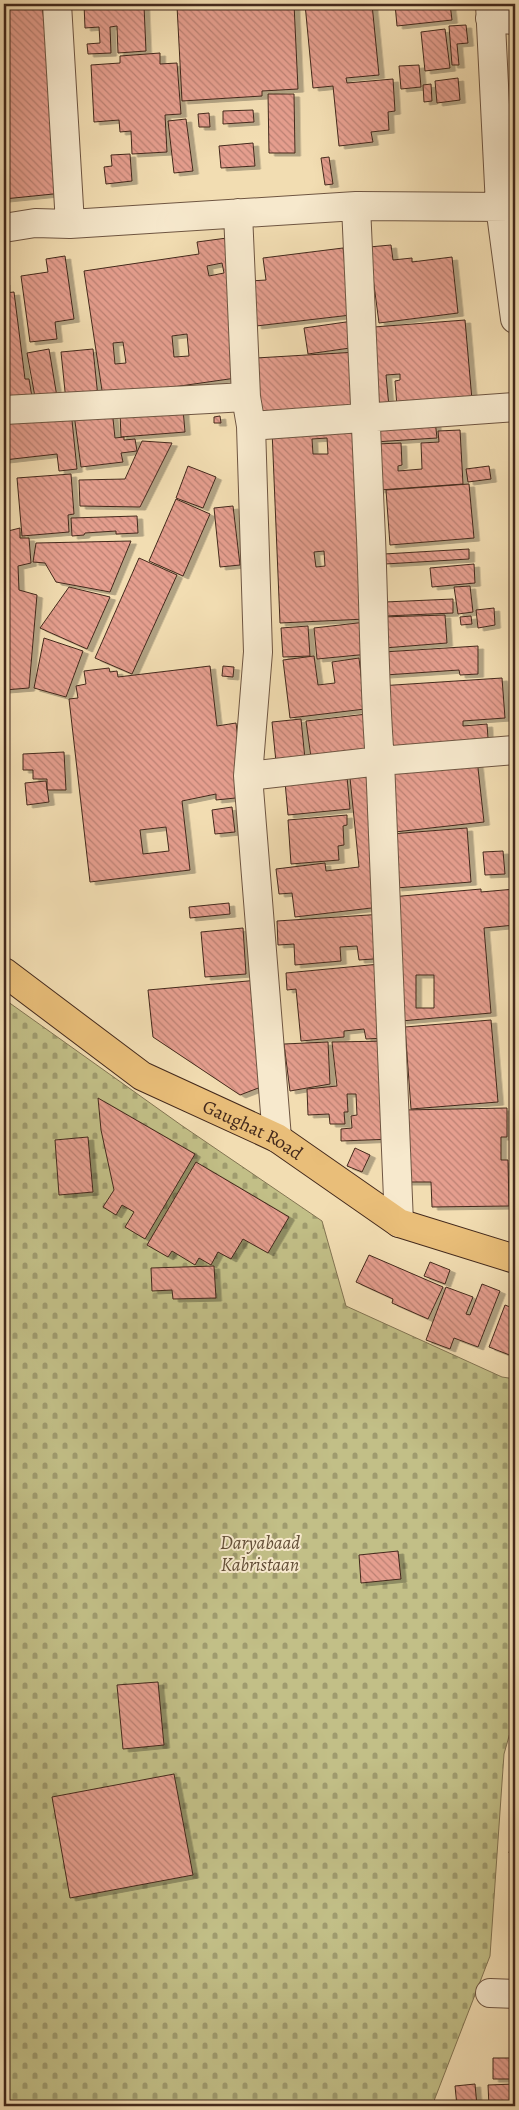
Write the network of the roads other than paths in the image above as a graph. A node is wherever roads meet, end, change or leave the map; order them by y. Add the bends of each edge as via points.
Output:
1 (57, 4) edge
2 (498, 14) edge
3 (356, 206) junction
4 (508, 206) edge
5 (238, 214) junction
6 (70, 224) junction
7 (4, 228) edge
8 (515, 320) edge
9 (246, 396) junction
10 (515, 407) edge
11 (4, 410) edge
12 (367, 418) junction
13 (251, 426) junction
14 (515, 750) edge
15 (380, 761) junction
16 (248, 776) junction
17 (4, 972) edge
18 (277, 1138) junction
19 (399, 1223) junction
20 (515, 1259) edge

1 - 6 street
2 - 4 street
3 - 4 street
3 - 5 street
3 - 12 street
4 - 8 street
5 - 6 street
5 - 9 street
6 - 7 street via 35,223
9 - 11 street
9 - 13 street
10 - 12 street
12 - 13 street
12 - 15 street via 374,693
13 - 16 street via 258,652
14 - 15 street
15 - 16 street
15 - 19 street
16 - 18 street
17 - 18 main road, Gaughat Road via 142,1076
18 - 19 main road, Gaughat Road
19 - 20 main road, Gaughat Road

